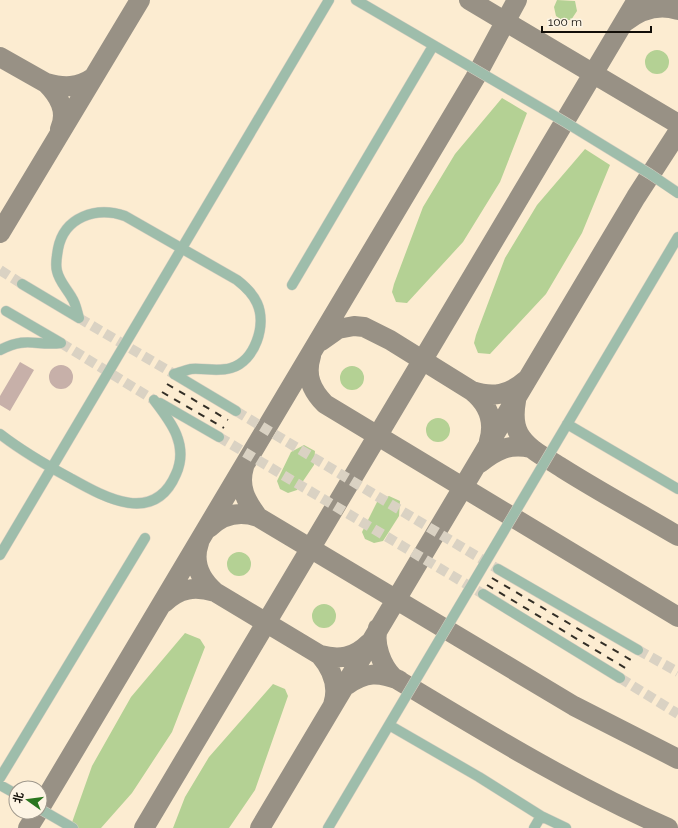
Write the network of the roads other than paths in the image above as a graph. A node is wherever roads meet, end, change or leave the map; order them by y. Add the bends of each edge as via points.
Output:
1 (329, 0) edge
2 (356, 0) edge
3 (434, 46) junction
4 (678, 193) edge
5 (678, 237) edge
6 (182, 248) junction
7 (22, 284) tunnel mouth
8 (292, 285) dead end
9 (6, 311) dead end
10 (0, 350) edge
11 (236, 411) tunnel mouth
12 (567, 424) junction
13 (0, 434) edge
14 (218, 437) tunnel mouth
15 (52, 468) junction
16 (678, 489) edge
17 (145, 538) dead end
18 (0, 555) edge
19 (498, 569) tunnel mouth
20 (483, 594) tunnel mouth
21 (638, 650) tunnel mouth
22 (620, 678) tunnel mouth
23 (389, 725) junction
24 (0, 778) edge
25 (48, 814) edge
26 (541, 816) junction
27 (73, 828) edge
28 (328, 828) edge
29 (534, 828) edge
30 (566, 828) edge

1 - 6 lane
2 - 3 lane
3 - 4 lane
3 - 8 lane
5 - 12 lane
6 - 7 lane via 141,224 114,212 90,213 70,224 63,232 59,244 57,271 73,299 79,318
6 - 11 lane via 245,286 260,313 260,324 252,352 233,368 192,369 174,374
6 - 15 lane
9 - 10 lane via 61,343 51,345 23,342 11,344
12 - 16 lane
12 - 23 lane
13 - 15 lane
14 - 15 lane via 154,400 171,422 180,445 181,458 174,481 161,495 136,504 115,501 100,495
15 - 18 lane
17 - 24 lane
19 - 21 lane
20 - 22 lane
23 - 26 lane
23 - 28 lane
25 - 27 lane
26 - 29 lane
26 - 30 lane

